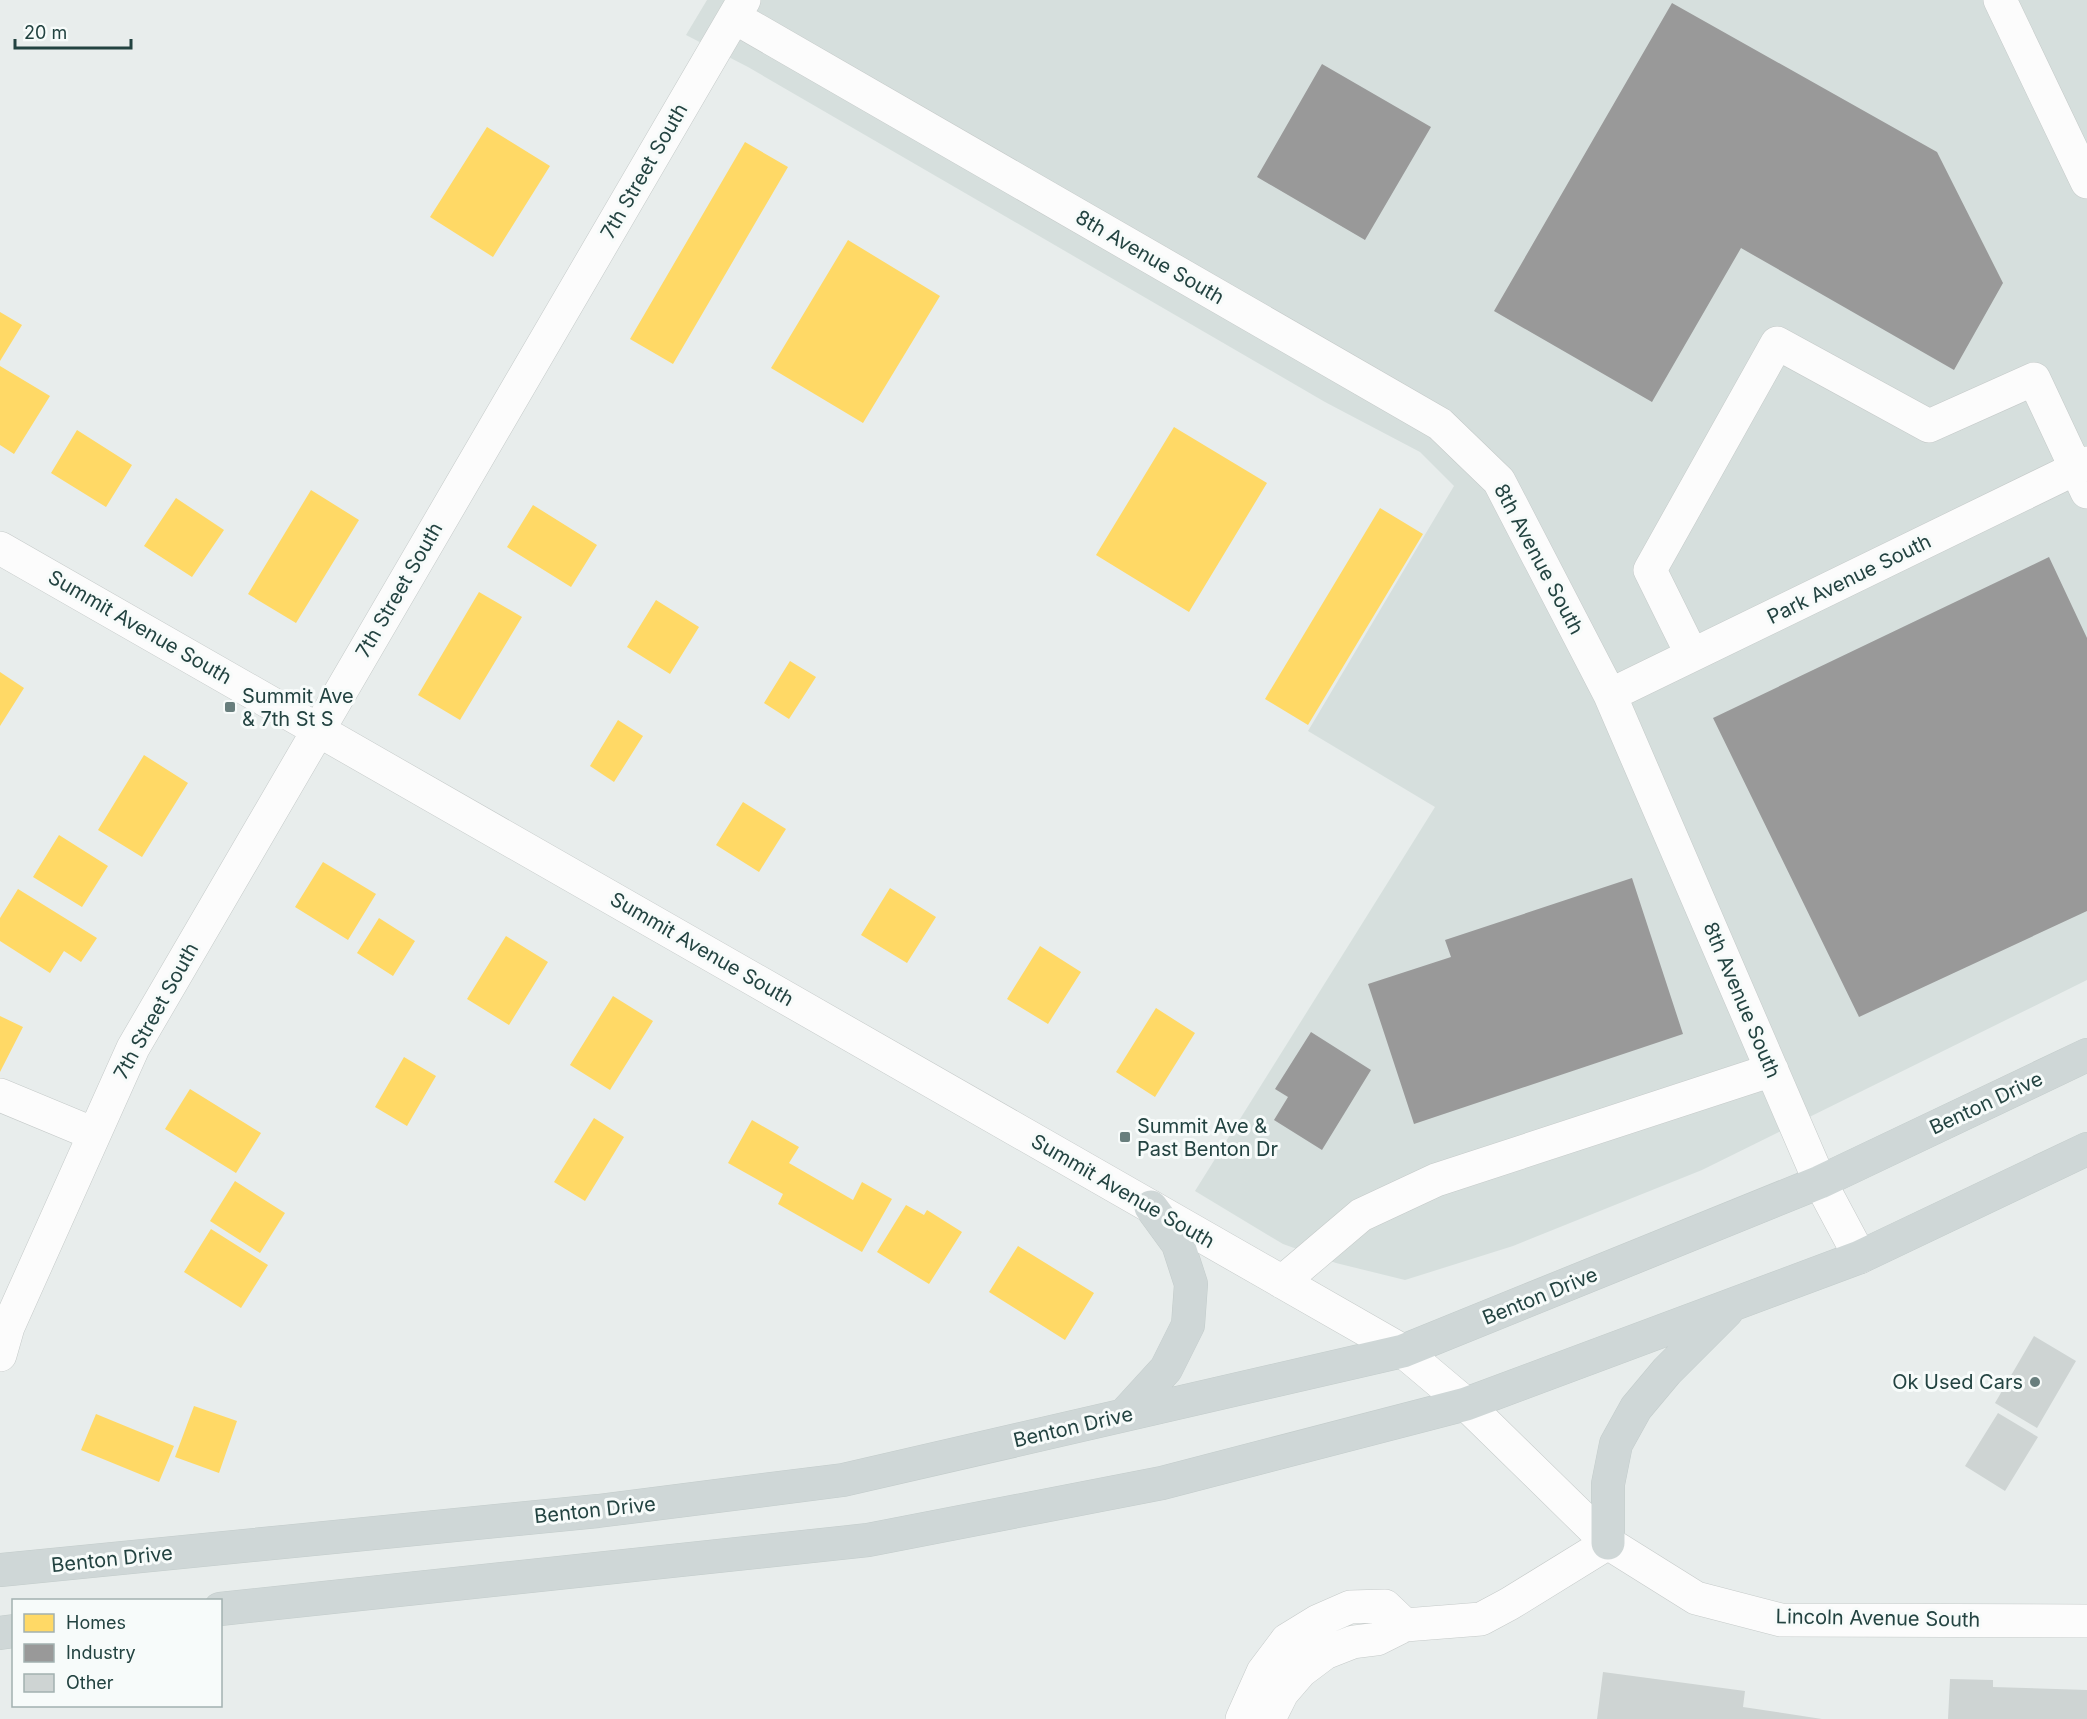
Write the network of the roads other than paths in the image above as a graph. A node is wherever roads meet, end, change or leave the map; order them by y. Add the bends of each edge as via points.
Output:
1 (2009, 3) edge
2 (739, 8) edge
3 (2087, 182) edge
4 (2083, 474) edge
5 (0, 548) edge
6 (1692, 655) junction
7 (1610, 695) junction
8 (318, 729) junction
9 (2087, 1055) edge
10 (1772, 1070) junction
11 (0, 1095) edge
12 (94, 1134) junction
13 (2087, 1149) edge
14 (1820, 1182) junction
15 (1151, 1207) junction
16 (1860, 1257) junction
17 (1282, 1282) junction
18 (1734, 1304) junction
19 (1403, 1351) junction
20 (0, 1354) edge
21 (1466, 1404) junction
22 (1124, 1415) junction
23 (1608, 1543) junction
24 (0, 1570) edge
25 (222, 1609) edge
26 (2087, 1621) edge
27 (1405, 1625) junction
28 (1242, 1719) edge
29 (1269, 1719) edge

1 - 3 street
2 - 7 street, 8th Avenue South via 1440,424 1499,481
2 - 8 street, 7th Street South
4 - 6 street, Park Avenue South
4 - 6 street via 2034,379 1929,426 1777,343 1650,570
5 - 8 street, Summit Avenue South
6 - 7 street, Park Avenue South
7 - 10 street, 8th Avenue South
8 - 12 street, 7th Street South via 133,1048
8 - 15 street, Summit Avenue South
9 - 14 main road, Benton Drive
10 - 14 street, 8th Avenue South
10 - 17 street via 1436,1180 1361,1215
11 - 12 street
12 - 20 street, 7th Street South via 8,1327
13 - 16 main road
14 - 16 street, 8th Avenue South
14 - 19 main road, Benton Drive
15 - 17 street, Summit Avenue South
15 - 22 main road via 1178,1244 1191,1284 1188,1325 1166,1368
16 - 18 main road
17 - 19 street, Summit Avenue South
18 - 21 main road
18 - 23 main road via 1648,1393 1616,1444 1608,1484
19 - 21 street, Lincoln Avenue South
19 - 22 main road, Benton Drive
21 - 23 street, Lincoln Avenue South
21 - 25 main road via 1162,1483 868,1540
22 - 24 main road, Benton Drive via 843,1480 598,1511
23 - 26 street, Lincoln Avenue South via 1696,1598 1781,1620
23 - 27 street via 1481,1619
27 - 28 street via 1385,1606 1350,1607 1318,1621 1287,1640 1263,1672
27 - 29 street via 1377,1639 1353,1642 1325,1653 1301,1671 1282,1693

